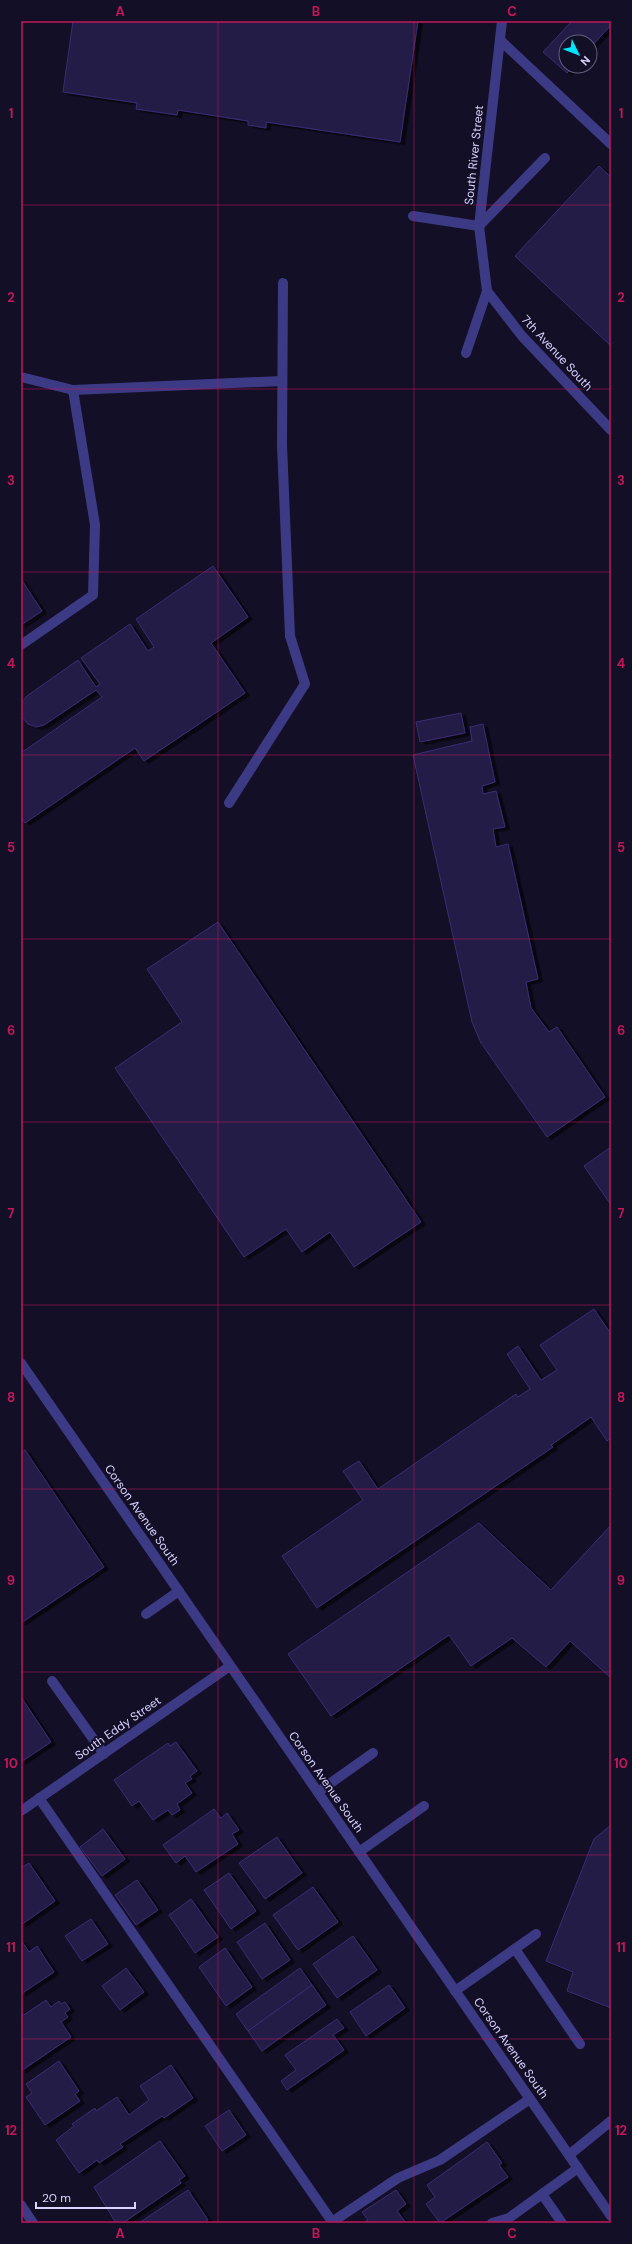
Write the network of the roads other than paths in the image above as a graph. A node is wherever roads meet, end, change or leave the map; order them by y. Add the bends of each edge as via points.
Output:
1 (502, 21) edge
2 (500, 40) junction
3 (611, 144) edge
4 (545, 158) dead end
5 (414, 216) dead end
6 (479, 226) junction
7 (283, 283) dead end
8 (487, 291) junction
9 (466, 353) dead end
10 (21, 377) edge
11 (282, 381) junction
12 (73, 390) junction
13 (611, 430) edge
14 (21, 645) edge
15 (229, 803) dead end
16 (21, 1363) edge
17 (179, 1591) junction
18 (146, 1614) dead end
19 (230, 1666) junction
20 (52, 1681) dead end
21 (373, 1753) dead end
22 (104, 1754) junction
23 (318, 1792) junction
24 (39, 1798) junction
25 (424, 1806) dead end
26 (21, 1811) edge
27 (359, 1852) junction
28 (536, 1934) dead end
29 (515, 1949) junction
30 (455, 1991) junction
31 (580, 2044) dead end
32 (530, 2099) junction
33 (611, 2121) edge
34 (569, 2155) junction
35 (578, 2168) junction
36 (542, 2194) junction
37 (21, 2206) edge
38 (611, 2216) edge
39 (511, 2220) edge
40 (33, 2223) edge
41 (332, 2223) edge
42 (492, 2223) edge
43 (562, 2223) edge

1 - 2 street, South River Street
2 - 3 street
2 - 6 street, South River Street
4 - 6 street
5 - 6 street
6 - 8 street, South River Street
7 - 11 street
8 - 9 street
8 - 13 street, 7th Avenue South via 522,336
10 - 12 street
11 - 12 street
11 - 15 street via 282,445 290,636 305,684
12 - 14 street via 95,525 93,595
16 - 17 street, Corson Avenue South
17 - 18 street
17 - 19 street, Corson Avenue South
19 - 22 street, South Eddy Street
19 - 23 street, Corson Avenue South
20 - 22 street
21 - 23 street
22 - 24 street, South Eddy Street
23 - 27 street, Corson Avenue South
24 - 26 street, South Eddy Street
24 - 41 street
25 - 27 street
27 - 30 street, Corson Avenue South
28 - 29 street
29 - 30 street
29 - 31 street
30 - 32 street, Corson Avenue South
32 - 34 street, Corson Avenue South
32 - 41 street via 440,2160 398,2178
33 - 34 street
34 - 35 street, Corson Avenue South
35 - 36 street
35 - 38 street, Corson Avenue South
36 - 39 street
36 - 43 street
37 - 40 street
39 - 42 street

